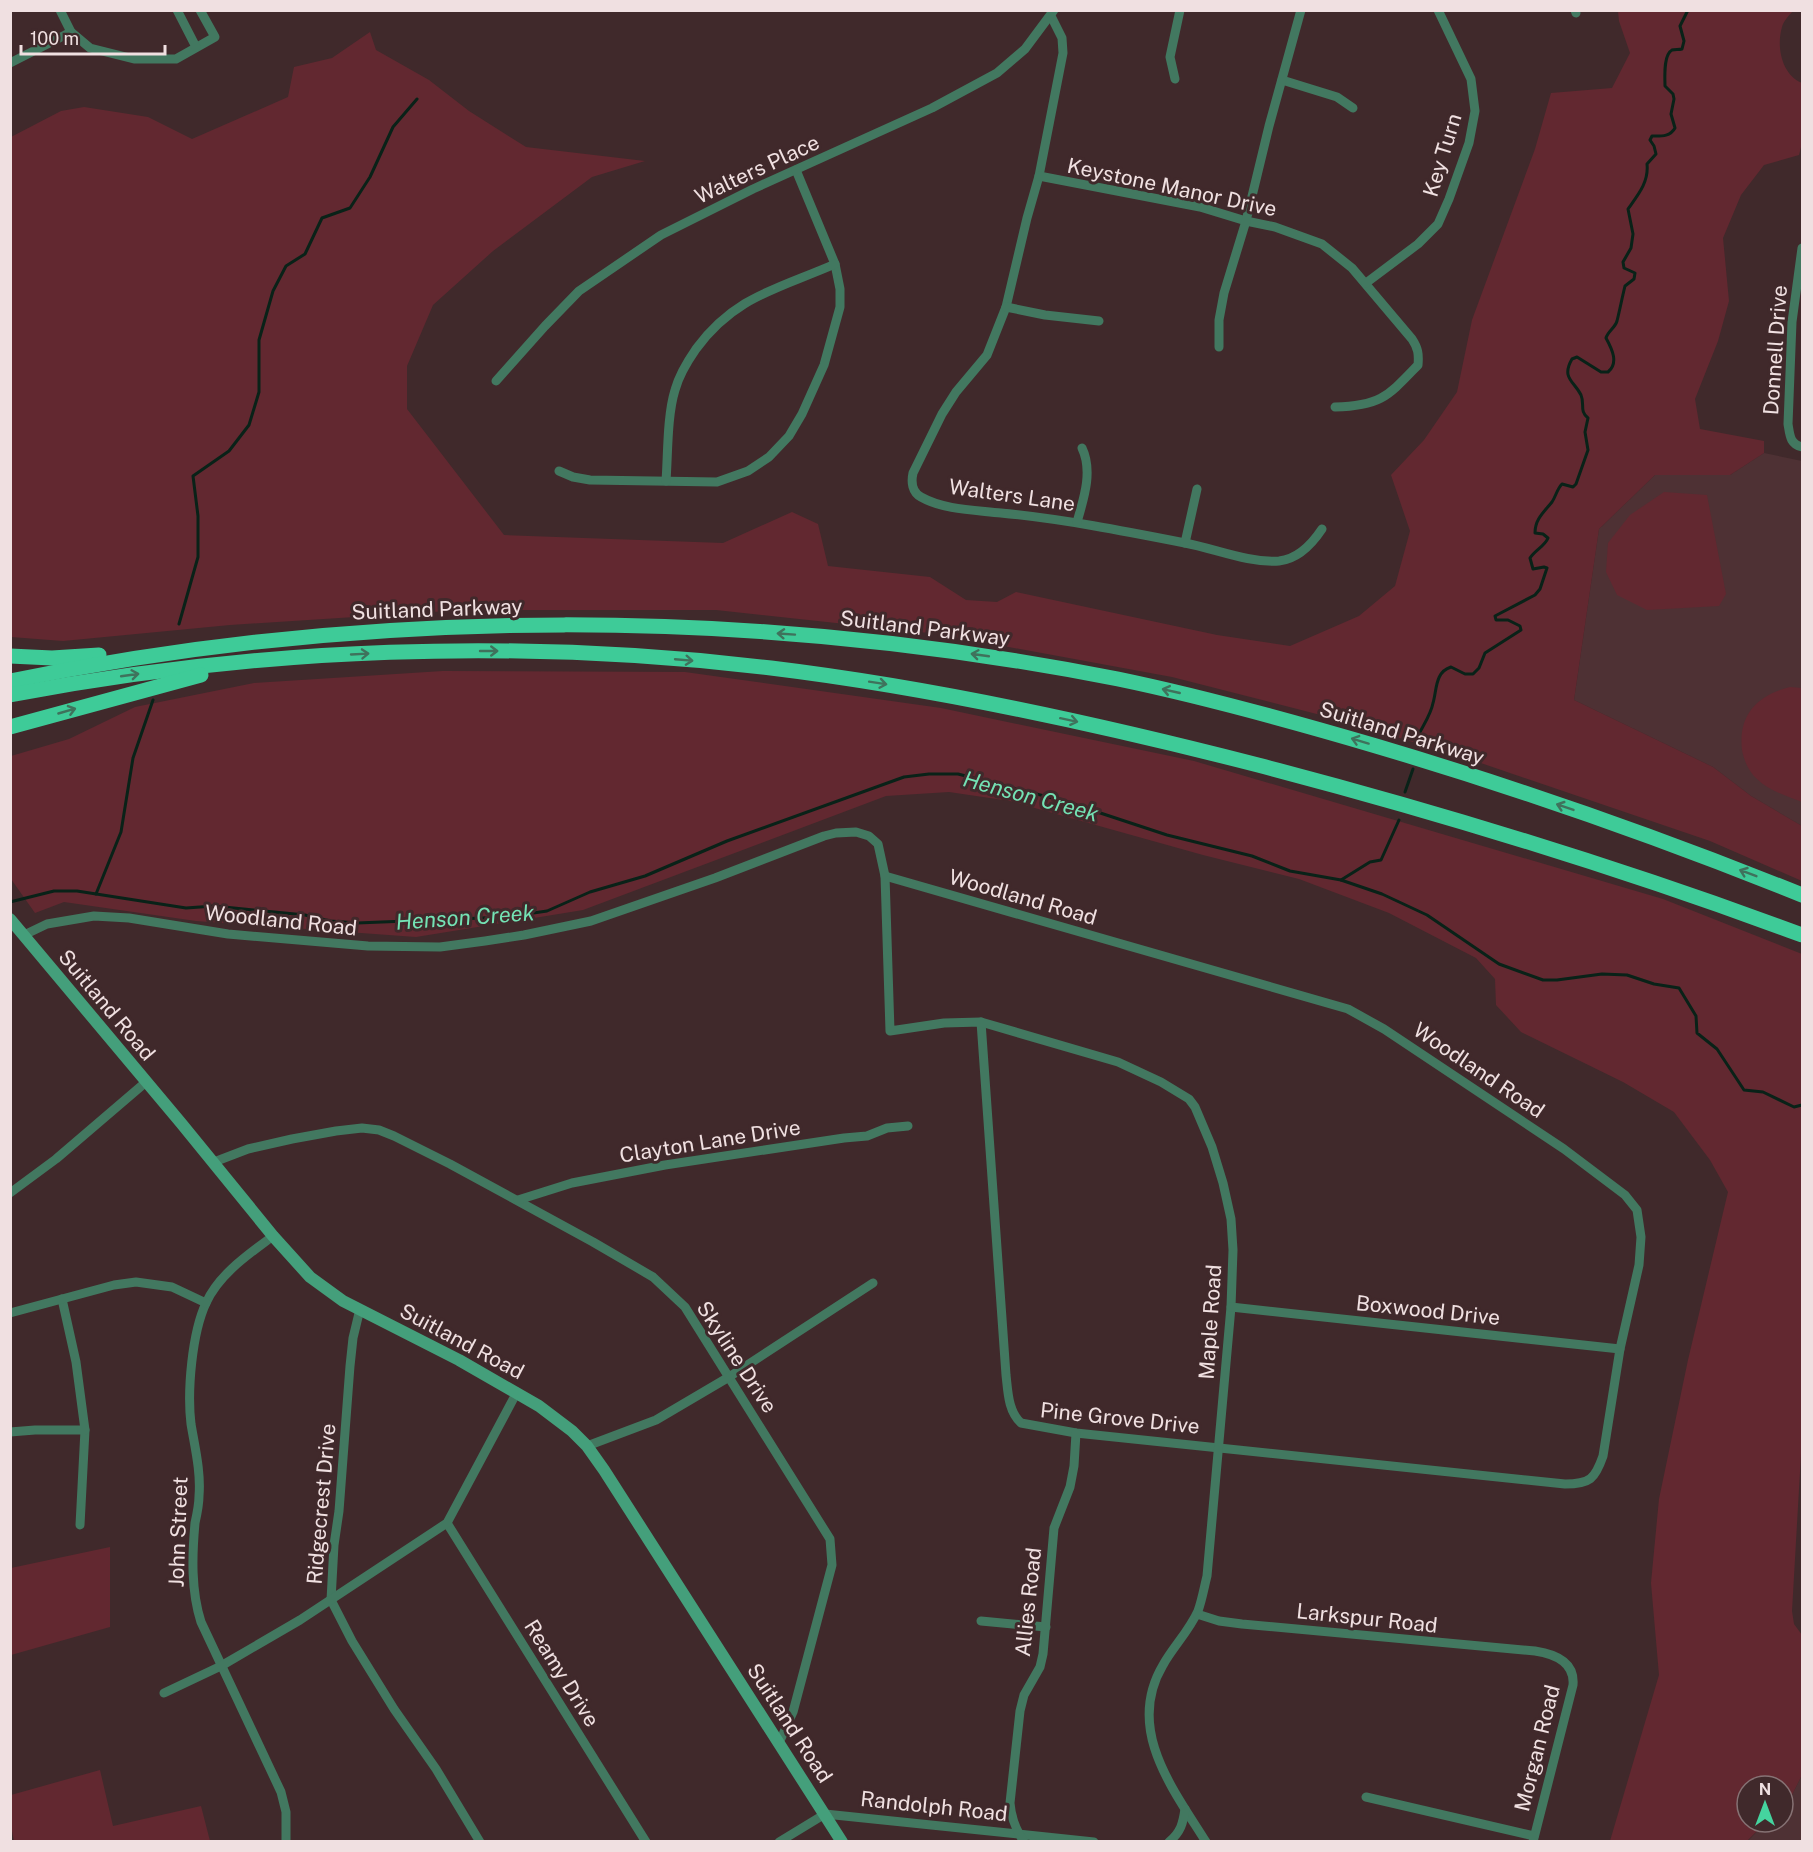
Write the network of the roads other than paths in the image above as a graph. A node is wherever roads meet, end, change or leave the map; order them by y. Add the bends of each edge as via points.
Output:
1 (60, 10) edge
2 (177, 10) edge
3 (200, 10) edge
4 (1180, 10) edge
5 (1301, 10) edge
6 (1438, 10) edge
7 (1052, 13) edge
8 (71, 32) junction
9 (196, 47) junction
10 (10, 63) edge
11 (1175, 79) dead end
12 (1282, 80) junction
13 (1353, 108) dead end
14 (796, 170) junction
15 (1040, 176) junction
16 (1246, 221) junction
17 (1803, 248) edge
18 (835, 264) junction
19 (1366, 283) junction
20 (1006, 307) junction
21 (1099, 321) dead end
22 (1219, 347) dead end
23 (496, 381) dead end
24 (1335, 407) dead end
25 (1803, 447) edge
26 (1082, 448) dead end
27 (559, 471) dead end
28 (666, 481) junction
29 (1197, 489) dead end
30 (1077, 522) junction
31 (1322, 529) dead end
32 (1185, 543) junction
33 (209, 647) junction
34 (10, 656) edge
35 (301, 657) junction
36 (10, 681) edge
37 (10, 695) edge
38 (10, 727) edge
39 (885, 876) junction
40 (1803, 895) edge
41 (11, 920) edge
42 (24, 935) junction
43 (1803, 935) edge
44 (981, 1022) junction
45 (146, 1082) junction
46 (908, 1126) dead end
47 (214, 1162) junction
48 (10, 1193) edge
49 (518, 1200) junction
50 (273, 1236) junction
51 (873, 1283) dead end
52 (62, 1299) junction
53 (206, 1303) junction
54 (1231, 1307) junction
55 (360, 1309) junction
56 (10, 1313) edge
57 (1620, 1349) junction
58 (729, 1377) junction
59 (517, 1392) junction
60 (85, 1430) junction
61 (10, 1432) edge
62 (1076, 1433) junction
63 (587, 1446) junction
64 (1217, 1447) junction
65 (1513, 1478) joint
66 (447, 1523) junction
67 (80, 1525) dead end
68 (332, 1600) junction
69 (1197, 1614) junction
70 (981, 1621) dead end
71 (1046, 1627) junction
72 (1536, 1651) joint
73 (221, 1666) junction
74 (164, 1693) dead end
75 (778, 1743) junction
76 (1366, 1797) dead end
77 (1185, 1809) junction
78 (825, 1814) junction
79 (1018, 1833) junction
80 (1533, 1839) edge
81 (286, 1842) edge
82 (480, 1842) edge
83 (646, 1842) edge
84 (779, 1842) edge
85 (842, 1842) edge
86 (1024, 1842) edge
87 (1094, 1842) edge
88 (1169, 1842) edge
89 (1206, 1842) edge

1 - 8 street
2 - 9 street
3 - 9 street via 215,37
4 - 11 street via 1170,60
5 - 12 street
6 - 19 street, Key Turn via 1471,79 1475,111 1469,143 1438,224
7 - 14 street, Walters Place via 1025,49 997,73 932,108
7 - 15 street, Walters Lane via 1062,38 1063,53
8 - 9 street via 90,48 134,59 176,59
8 - 10 street
12 - 13 street via 1337,97
12 - 16 street
14 - 18 street
14 - 23 street, Walters Place via 660,235 579,291
15 - 16 street, Keystone Manor Drive via 1168,200
15 - 20 street, Walters Lane
16 - 19 street, Keystone Manor Drive via 1322,244
16 - 22 street via 1221,307
17 - 25 street, Donnell Drive via 1792,322 1788,424 1790,439
18 - 28 street via 734,310 705,337 674,391
18 - 28 street via 840,289 835,330 824,365 789,436 769,457 735,476 717,482
19 - 24 street, Keystone Manor Drive via 1417,346 1418,365 1384,398 1358,406
20 - 21 street
20 - 30 street, Walters Lane via 987,355 942,414 913,473 913,489 942,505
26 - 30 street via 1087,468
27 - 28 street via 590,480
29 - 32 street
30 - 32 street, Walters Lane
31 - 32 street, Walters Lane via 1301,552 1281,561
33 - 34 highway via 154,647 67,658
33 - 36 highway, Suitland Parkway
40 -> 33 highway, Suitland Parkway via 1579,812 1316,728 1122,680 983,656 809,636 598,626 422,629
37 -> 35 highway, Suitland Parkway via 158,671
38 -> 35 highway via 185,678
35 -> 43 highway, Suitland Parkway via 458,651 632,656 771,668 945,695 1189,748 1382,798 1617,870
39 - 42 street, Woodland Road via 878,844 869,836 846,832 824,836 607,916 485,941 440,946 368,946 228,934 94,916 47,924
39 - 44 street, Maple Road via 890,1031
39 - 57 street, Woodland Road via 1329,1002 1384,1029 1564,1149 1633,1204 1639,1219 1639,1265
41 - 42 main road, Suitland Road
42 - 45 main road, Suitland Road
44 - 54 street, Maple Road via 1118,1062 1189,1099 1203,1124 1231,1219
44 - 62 street, Pine Grove Drive via 1011,1409 1021,1423
45 - 47 main road, Suitland Road
45 - 48 street
46 - 49 street, Clayton Lane Drive via 887,1128 867,1136 665,1165 572,1183
47 - 49 street, Skyline Drive via 292,1139 370,1129 394,1136
47 - 50 main road, Suitland Road
49 - 58 street, Skyline Drive via 653,1277 685,1307
50 - 53 street, John Street via 238,1263
50 - 55 main road, Suitland Road via 310,1277
51 - 58 street
52 - 53 street via 136,1282 172,1287
52 - 56 street
52 - 60 street
53 - 73 street, John Street via 195,1341 189,1389 199,1470 193,1580 198,1613
54 - 57 street, Boxwood Drive
54 - 64 street, Maple Road
55 - 59 main road, Suitland Road
55 - 68 street, Ridgecrest Drive via 351,1357
57 - 65 street, Woodland Road via 1598,1471 1579,1484
58 - 63 street via 656,1420
58 - 75 street, Skyline Drive via 830,1539 832,1551 832,1565 793,1712
59 - 63 main road, Suitland Road via 557,1419
59 - 66 street
60 - 61 street
60 - 67 street
62 - 64 street, Pine Grove Drive
62 - 71 street, Allies Road via 1070,1488 1054,1528
63 - 75 main road, Suitland Road
64 - 65 street, Pine Grove Drive
64 - 69 street, Maple Road via 1207,1576
66 - 68 street
66 - 83 street, Reamy Drive
68 - 73 street
68 - 82 street, Ridgecrest Drive via 352,1641
69 - 72 street, Larkspur Road via 1242,1624
69 - 77 street, Maple Road via 1154,1680 1151,1696 1150,1733 1154,1751
70 - 71 street
71 - 79 street, Allies Road via 1040,1667 1020,1711 1010,1803
72 - 80 street, Morgan Road via 1566,1663 1573,1681
73 - 74 street
73 - 81 street, John Street via 281,1792
75 - 78 main road, Suitland Road
76 - 80 street
77 - 88 street via 1182,1827
77 - 89 street, Maple Road
78 - 79 street, Randolph Road
78 - 84 street
78 - 85 main road, Suitland Road
79 - 86 street, Allies Road
79 - 87 street, Randolph Road

